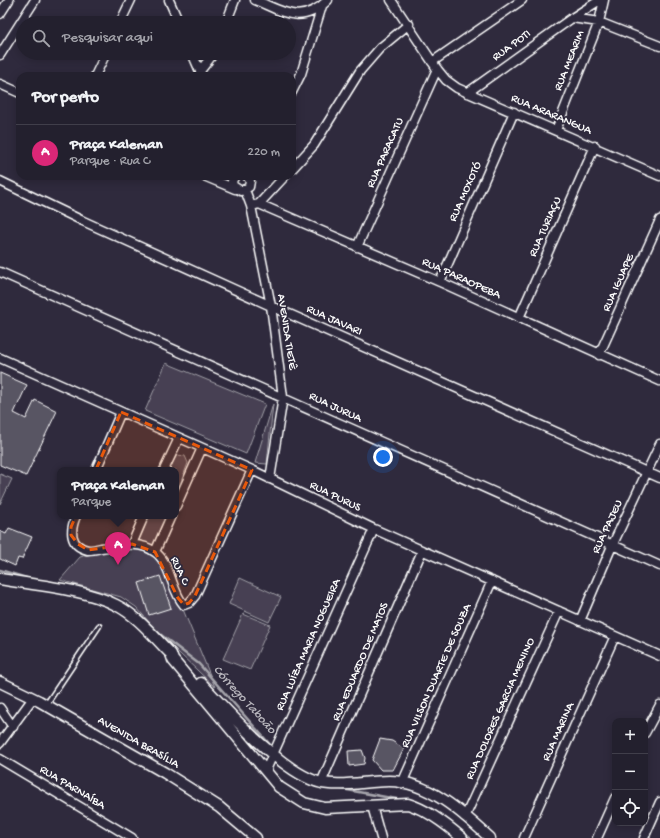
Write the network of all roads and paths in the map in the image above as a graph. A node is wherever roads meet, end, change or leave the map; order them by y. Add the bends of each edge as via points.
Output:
1 (9, 0) edge
2 (35, 0) edge
3 (131, 0) edge
4 (169, 0) edge
5 (235, 0) edge
6 (255, 0) edge
7 (328, 0) edge
8 (391, 0) edge
9 (522, 0) edge
10 (600, 0) edge
11 (604, 0) edge
12 (322, 6) junction
13 (0, 14) edge
14 (25, 16) edge
15 (123, 16) edge
16 (176, 16) edge
17 (229, 16) edge
18 (572, 18) junction
19 (599, 22) junction
20 (408, 24) junction
21 (16, 29) edge
22 (660, 46) edge
23 (0, 54) edge
24 (103, 60) edge
25 (195, 60) edge
26 (209, 60) edge
27 (432, 62) junction
28 (437, 70) junction
29 (97, 72) edge
30 (201, 72) edge
31 (202, 72) edge
32 (0, 84) edge
33 (296, 84) edge
34 (16, 91) edge
35 (467, 93) junction
36 (514, 112) junction
37 (556, 130) junction
38 (595, 146) junction
39 (296, 165) edge
40 (660, 176) edge
41 (220, 180) edge
42 (233, 180) edge
43 (248, 180) edge
44 (281, 180) edge
45 (0, 181) edge
46 (216, 181) joint
47 (235, 189) junction
48 (244, 190) junction
49 (255, 205) junction
50 (660, 220) edge
51 (357, 247) junction
52 (0, 272) edge
53 (440, 282) junction
54 (271, 306) junction
55 (519, 318) junction
56 (599, 355) junction
57 (0, 358) edge
58 (660, 381) edge
59 (283, 397) junction
60 (121, 412) junction
61 (178, 438) junction
62 (660, 444) edge
63 (202, 448) junction
64 (97, 467) edge
65 (165, 467) edge
66 (252, 470) junction
67 (647, 472) junction
68 (660, 478) edge
69 (270, 479) junction
70 (179, 499) edge
71 (75, 519) edge
72 (143, 519) edge
73 (170, 519) edge
74 (374, 529) junction
75 (132, 544) junction
76 (612, 546) junction
77 (422, 550) junction
78 (155, 552) junction
79 (660, 566) edge
80 (0, 579) edge
81 (492, 581) junction
82 (559, 611) junction
83 (580, 621) junction
84 (99, 626) dead end
85 (615, 636) junction
86 (171, 654) junction
87 (660, 656) edge
88 (0, 682) edge
89 (33, 698) junction
90 (660, 705) edge
91 (46, 706) junction
92 (0, 708) edge
93 (13, 727) junction
94 (648, 727) edge
95 (0, 743) edge
96 (272, 755) junction
97 (0, 759) edge
98 (266, 770) junction
99 (403, 781) junction
100 (321, 783) junction
101 (660, 802) edge
102 (612, 805) edge
103 (372, 806) junction
104 (465, 817) junction
105 (132, 838) edge
106 (256, 838) edge
107 (381, 838) edge
108 (462, 838) edge
109 (490, 838) edge
110 (524, 838) edge
111 (597, 838) edge
112 (644, 838) edge

1 - 13 street
2 - 14 street
3 - 15 street
4 - 16 street
5 - 17 street
6 - 12 street via 298,16
7 - 12 street
8 - 20 street, RUA ARARANGUA
9 - 27 street
10 - 18 street, RUA POTI
11 - 19 street, RUA MEARIM
12 - 33 street
18 - 19 street
18 - 35 street, RUA POTI
19 - 22 street
19 - 37 street, RUA MEARIM
20 - 27 street, RUA ARARANGUA
20 - 39 street via 380,48 360,71 314,146
21 - 23 street
24 - 29 street
25 - 30 street
26 - 31 street
27 - 28 street, RUA ARARANGUA
28 - 35 street, RUA ARARANGUA via 446,80
28 - 51 street, RUA PARACATU
32 - 34 street
35 - 36 street, RUA ARARANGUA
36 - 37 street, RUA ARARANGUA
36 - 53 street, RUA MOXOTÓ
37 - 38 street, RUA ARARANGUA
38 - 40 street, RUA ARARANGUA
38 - 55 street, RUA TURIAÇU
41 - 46 street
42 - 47 street
43 - 48 street via 250,184
44 - 49 street
45 - 54 street, RUA JAVARI
46 - 47 street
47 - 48 street
48 - 49 street, AVENIDA TIETÊ
49 - 51 street, RUA PARAOPEBA
49 - 54 street, AVENIDA TIETÊ
50 - 56 street, RUA IGUAPE
51 - 53 street, RUA PARAOPEBA
52 - 59 street, RUA JURUA
53 - 55 street, RUA PARAOPEBA
54 - 59 street, AVENIDA TIETÊ
54 - 67 street, RUA JAVARI
55 - 56 street, RUA PARAOPEBA
56 - 58 street, RUA PARAOPEBA
57 - 60 street, RUA PURUS
59 - 69 street, AVENIDA TIETÊ
59 - 76 street, RUA JURUA
60 - 61 street, RUA PURUS
60 - 64 street
61 - 63 street, RUA PURUS
61 - 65 street
62 - 67 street, RUA PAJEU
63 - 66 street, RUA PURUS
63 - 70 street
66 - 69 street, RUA PURUS
66 - 78 street, RUA C via 195,596 189,603 184,605 178,598 165,566
67 - 68 street, RUA JAVARI
67 - 76 street, RUA PAJEU
69 - 74 street, RUA PURUS
71 - 75 street, RUA C via 71,535 78,544 88,550
72 - 75 street
73 - 78 street
74 - 77 street, RUA PURUS
74 - 96 street, RUA LUÍZA MARIA NOGUEIRA
75 - 78 street, RUA C
76 - 79 street, RUA JURUA
76 - 83 street, RUA PAJEU
77 - 81 street, RUA PURUS
77 - 100 street, RUA EDUARDO DE MATOS
80 - 86 street via 93,596 117,605 138,620
81 - 82 street, RUA PURUS
81 - 99 street, RUA VILSON DUARTE DE SOUZA
82 - 83 street, RUA PURUS
82 - 104 street, RUA DOLORES GARCIA MENINO
83 - 85 street, RUA PURUS
84 - 91 lane
85 - 87 street, RUA PURUS
85 - 110 street, RUA MARINA
86 - 96 street via 175,655
86 - 98 street via 173,660
88 - 89 street, AVENIDA BRASÍLIA
89 - 91 street, AVENIDA BRASÍLIA
89 - 93 street
90 - 94 street
91 - 106 street, AVENIDA BRASÍLIA via 165,773 219,807
92 - 93 street
93 - 95 street
96 - 98 street, RUA LUÍZA MARIA NOGUEIRA
96 - 100 street
97 - 105 street, RUA PARNAÍBA
98 - 103 street via 279,787 304,803 325,808
99 - 100 street
99 - 104 street via 425,789
101 - 112 street
102 - 111 street
103 - 107 street
103 - 108 street via 392,803 418,807
104 - 109 street

